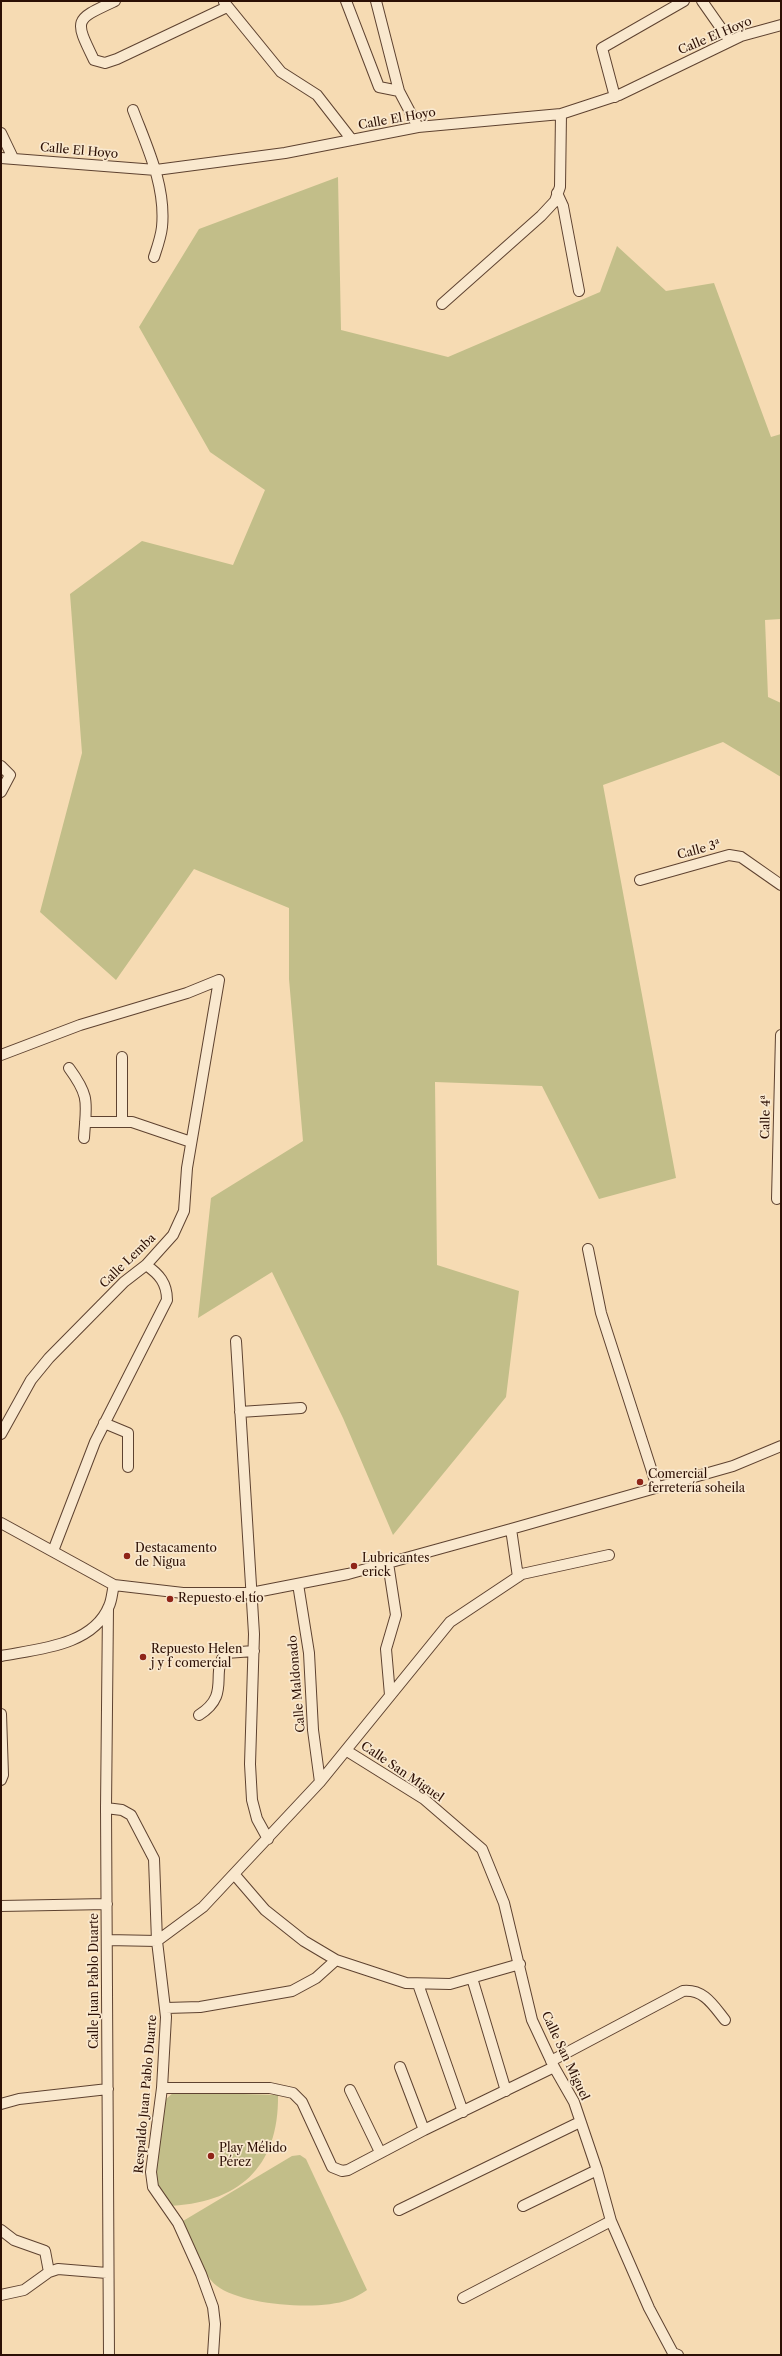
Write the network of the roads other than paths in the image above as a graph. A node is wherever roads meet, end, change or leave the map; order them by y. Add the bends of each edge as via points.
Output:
1 (115, 1) edge
2 (346, 1) edge
3 (376, 1) edge
4 (684, 1) edge
5 (702, 1) edge
6 (225, 4) edge
7 (781, 25) edge
8 (730, 41) junction
9 (399, 91) junction
10 (615, 97) junction
11 (133, 110) dead end
12 (561, 114) junction
13 (418, 127) junction
14 (1, 133) edge
15 (352, 140) junction
16 (1, 158) edge
17 (12, 158) junction
18 (156, 170) junction
19 (557, 193) junction
20 (154, 257) dead end
21 (580, 291) dead end
22 (442, 304) dead end
23 (1, 766) edge
24 (1, 792) edge
25 (640, 880) dead end
26 (781, 885) edge
27 (781, 1035) edge
28 (1, 1055) edge
29 (122, 1056) dead end
30 (69, 1068) dead end
31 (85, 1122) junction
32 (122, 1122) junction
33 (84, 1138) dead end
34 (780, 1141) edge
35 (191, 1142) junction
36 (777, 1200) dead end
37 (588, 1249) dead end
38 (146, 1265) junction
39 (236, 1341) dead end
40 (301, 1408) dead end
41 (240, 1412) junction
42 (104, 1424) junction
43 (1, 1434) edge
44 (781, 1446) edge
45 (128, 1467) dead end
46 (657, 1488) junction
47 (1, 1523) edge
48 (511, 1529) junction
49 (53, 1551) junction
50 (609, 1555) dead end
51 (388, 1563) junction
52 (518, 1577) junction
53 (298, 1584) junction
54 (114, 1585) junction
55 (251, 1593) junction
56 (108, 1608) junction
57 (254, 1651) junction
58 (1, 1656) edge
59 (390, 1695) junction
60 (1, 1714) edge
61 (199, 1715) dead end
62 (347, 1751) junction
63 (1, 1780) edge
64 (320, 1782) junction
65 (106, 1808) junction
66 (268, 1839) junction
67 (234, 1874) junction
68 (107, 1904) junction
69 (1, 1906) edge
70 (107, 1940) junction
71 (158, 1941) junction
72 (336, 1960) junction
73 (520, 1964) junction
74 (472, 1978) junction
75 (418, 1984) junction
76 (166, 2008) junction
77 (725, 2020) dead end
78 (553, 2064) junction
79 (400, 2067) dead end
80 (162, 2088) junction
81 (108, 2089) junction
82 (350, 2090) dead end
83 (506, 2091) junction
84 (1, 2104) edge
85 (463, 2112) junction
86 (580, 2122) junction
87 (424, 2130) junction
88 (380, 2152) junction
89 (597, 2170) junction
90 (523, 2206) dead end
91 (399, 2210) dead end
92 (611, 2220) junction
93 (1, 2230) edge
94 (49, 2272) junction
95 (107, 2273) junction
96 (1, 2295) edge
97 (463, 2298) dead end
98 (109, 2355) edge
99 (213, 2355) edge
100 (678, 2355) edge

1 - 6 street via 86,14 81,20 80,31 94,60 105,63
2 - 9 street via 379,87
3 - 9 street
4 - 10 street via 602,48
5 - 8 street
6 - 15 street via 281,72 317,95
7 - 8 street, Calle El Hoyo
8 - 10 street, Calle El Hoyo
9 - 13 street
10 - 12 street, Calle El Hoyo
11 - 18 street
12 - 13 street, Calle El Hoyo
12 - 19 street via 560,187
13 - 15 street, Calle El Hoyo
14 - 17 street
15 - 18 street, Calle El Hoyo via 285,153
16 - 17 street, Calle El Hoyo
17 - 18 street, Calle El Hoyo
18 - 20 street via 162,204 162,229
19 - 21 street via 563,206
19 - 22 street via 555,201 541,216
23 - 24 street via 10,775
25 - 26 street, Calle 3ª via 729,855 741,857
27 - 34 street, Calle 4ª
28 - 35 street, Calle Lemba via 80,1025 187,993 219,980
29 - 32 street
30 - 31 street via 86,1096
31 - 32 street
31 - 33 street
32 - 35 street via 132,1122
34 - 36 street, Calle 4ª
35 - 38 street, Calle Lemba via 184,1211 172,1235
37 - 46 street via 601,1313
38 - 42 street via 159,1274 167,1288 167,1300
38 - 43 street, Calle Lemba via 124,1282 49,1358 31,1380
39 - 41 street
40 - 41 street
41 - 55 street
42 - 45 street via 128,1433
42 - 49 street
44 - 46 street via 733,1466
46 - 48 street
47 - 49 street
48 - 51 street
48 - 52 street
49 - 54 street
50 - 52 street
51 - 53 street
51 - 59 street via 396,1615 386,1649
52 - 59 street via 450,1622
53 - 55 street
53 - 64 street, Calle Maldonado via 309,1653 313,1730
54 - 55 street via 183,1593
54 - 56 street
55 - 57 street
56 - 58 street via 97,1623 79,1636 54,1646
56 - 65 street, Calle Juan Pablo Duarte
57 - 61 street via 226,1653 220,1661 218,1694 212,1707
57 - 66 street via 250,1764 252,1800 257,1819
59 - 62 street
60 - 63 street
62 - 64 street
62 - 73 street, Calle San Miguel via 424,1799 482,1849 504,1903
64 - 66 street
65 - 68 street, Calle Juan Pablo Duarte
65 - 71 street, Respaldo Juan Pablo Duarte via 122,1810 131,1815 154,1860
66 - 67 street
67 - 71 street via 203,1907
67 - 72 street via 265,1910 304,1941
68 - 69 street
68 - 70 street, Calle Juan Pablo Duarte
70 - 71 street
70 - 81 street, Calle Juan Pablo Duarte
71 - 76 street, Respaldo Juan Pablo Duarte
72 - 75 street via 406,1983
72 - 76 street via 316,1978 292,1991 200,2007
73 - 74 street
73 - 78 street, Calle San Miguel via 532,2020
74 - 75 street via 450,1984
74 - 83 street
75 - 85 street
76 - 80 street, Respaldo Juan Pablo Duarte
77 - 78 street via 706,1996 699,1992 683,1991
78 - 83 street
78 - 86 street, Calle San Miguel via 574,2102
79 - 87 street
80 - 88 street via 270,2088 293,2093 302,2102 332,2167 342,2171 348,2170
80 - 99 street, Respaldo Juan Pablo Duarte via 151,2172 153,2187 178,2223 206,2287 213,2307 215,2324
81 - 84 street via 19,2098
81 - 95 street, Calle Juan Pablo Duarte
82 - 88 street
83 - 85 street
85 - 87 street
86 - 89 street, Calle San Miguel
86 - 91 street
87 - 88 street
89 - 90 street
89 - 92 street, Calle San Miguel
92 - 97 street
92 - 100 street, Calle San Miguel via 649,2308 672,2352
93 - 94 street via 14,2240 45,2251
94 - 95 street via 58,2269
94 - 96 street via 24,2290
95 - 98 street, Calle Juan Pablo Duarte

